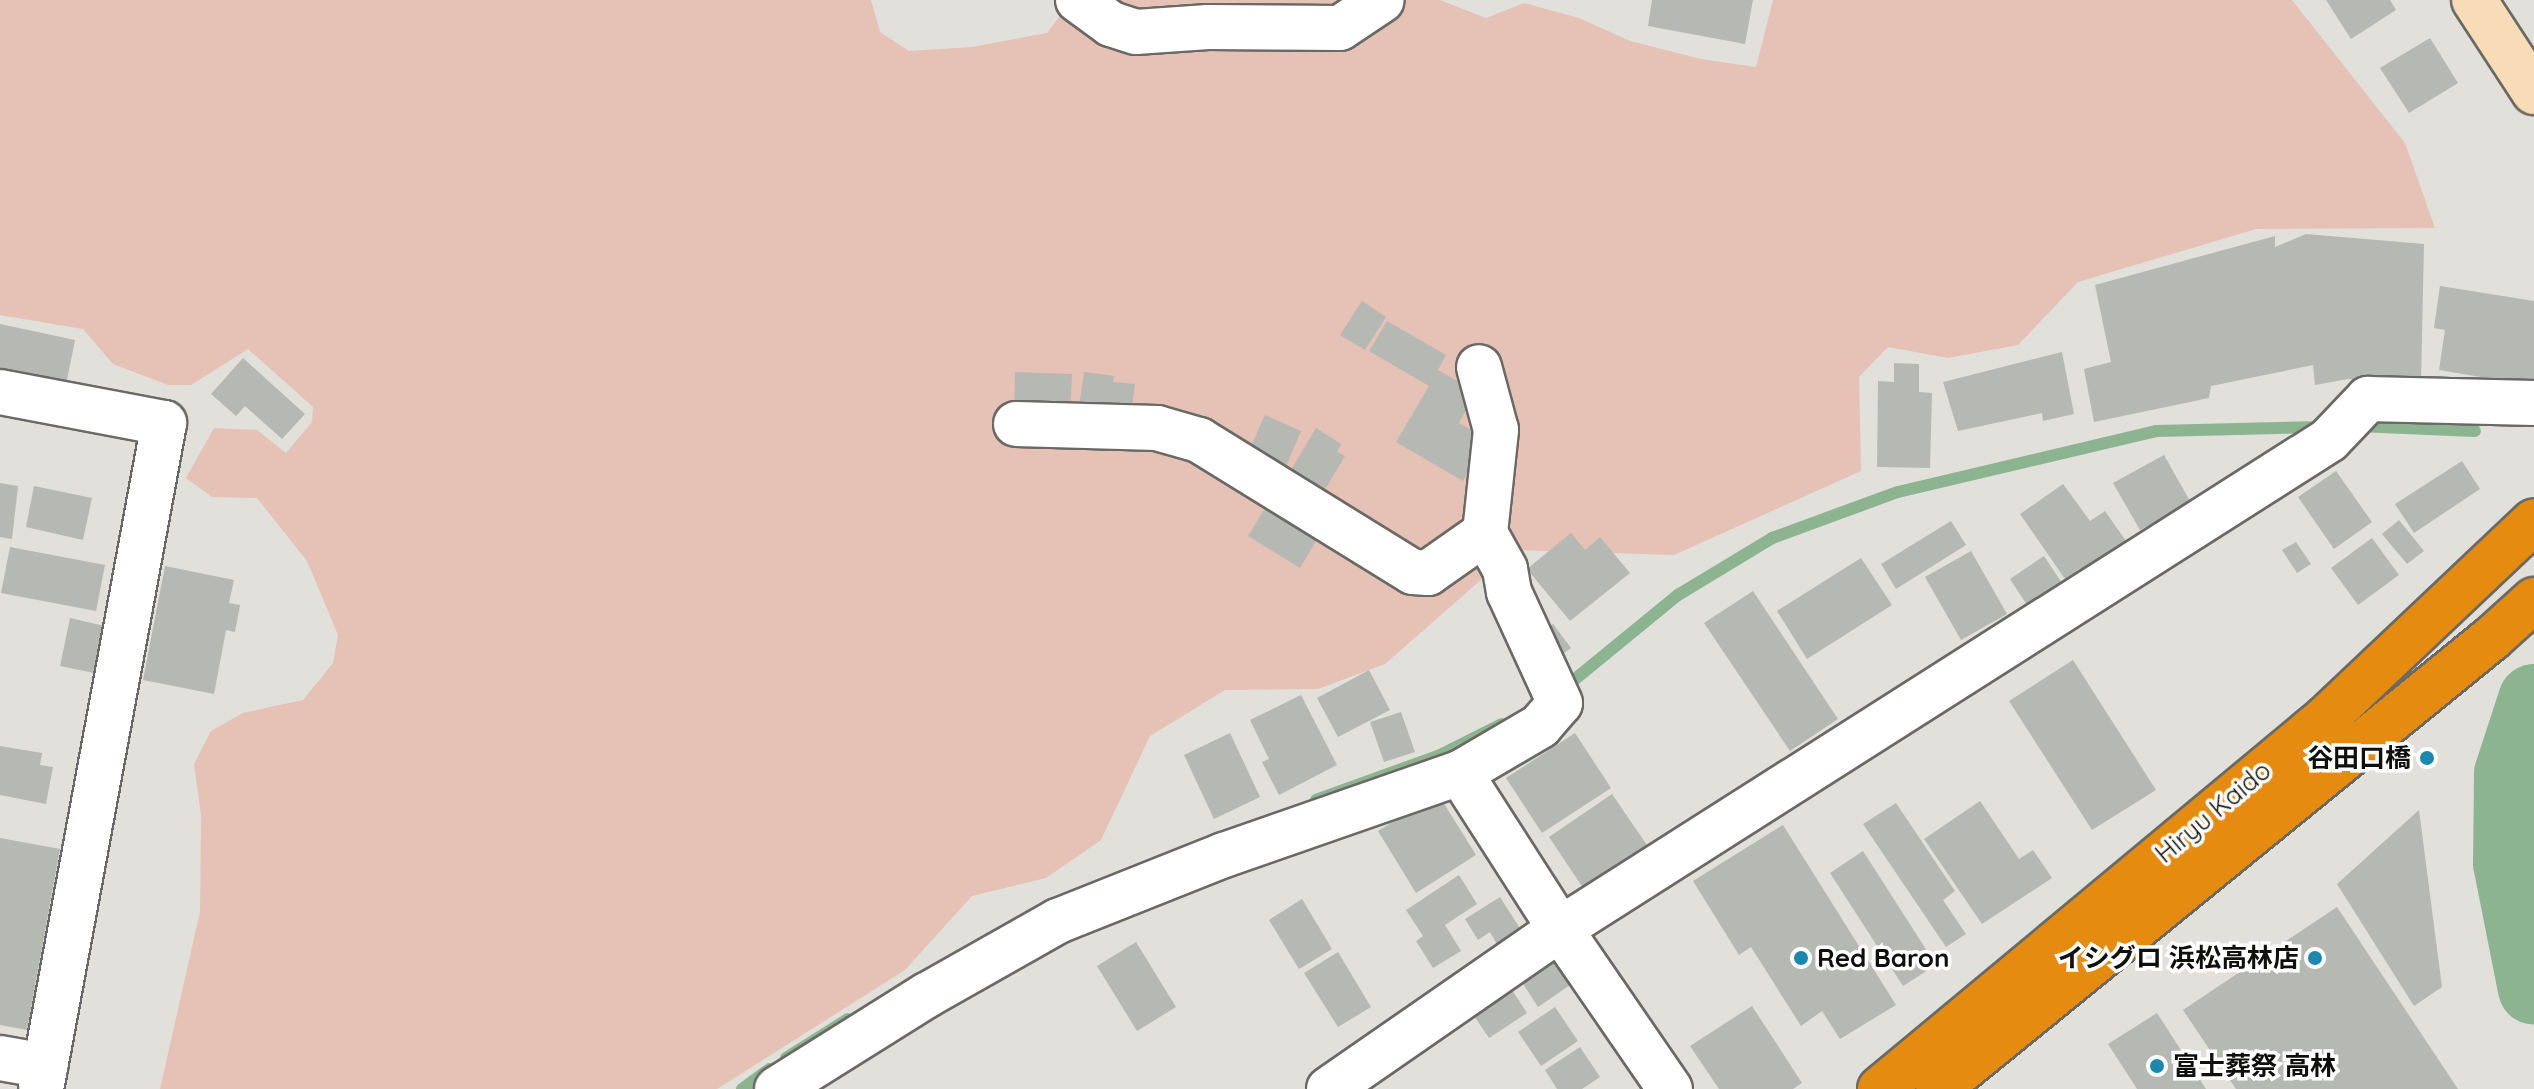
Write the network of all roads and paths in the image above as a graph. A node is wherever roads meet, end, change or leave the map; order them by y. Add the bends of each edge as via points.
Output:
1 (1078, 0) edge
2 (1382, 0) edge
3 (2474, 0) edge
4 (2534, 92) edge
5 (1479, 367) dead end
6 (0, 392) edge
7 (2534, 403) edge
8 (1016, 424) dead end
9 (2534, 521) edge
10 (1485, 533) junction
11 (2534, 600) edge
12 (1460, 773) junction
13 (1560, 929) junction
14 (0, 1058) edge
15 (43, 1078) edge
16 (786, 1086) edge
17 (1329, 1089) edge
18 (1670, 1089) edge
19 (1880, 1089) edge
20 (1938, 1089) edge

1 - 2 street via 1111,24 1136,32 1340,28
3 - 4 street
5 - 10 street via 1496,430
6 - 15 street via 164,423
7 - 13 street via 2368,399 2329,440
8 - 10 street via 1157,428 1199,440 1413,572 1428,573
9 - 19 highway, Hiryu Kaido via 2326,718
10 - 12 street via 1505,569 1509,592 1553,691 1540,726
11 - 20 highway, Hiryu Kaido
12 - 13 street
12 - 16 street via 1224,855 1058,921
13 - 17 street
13 - 18 street
14 - 15 street

